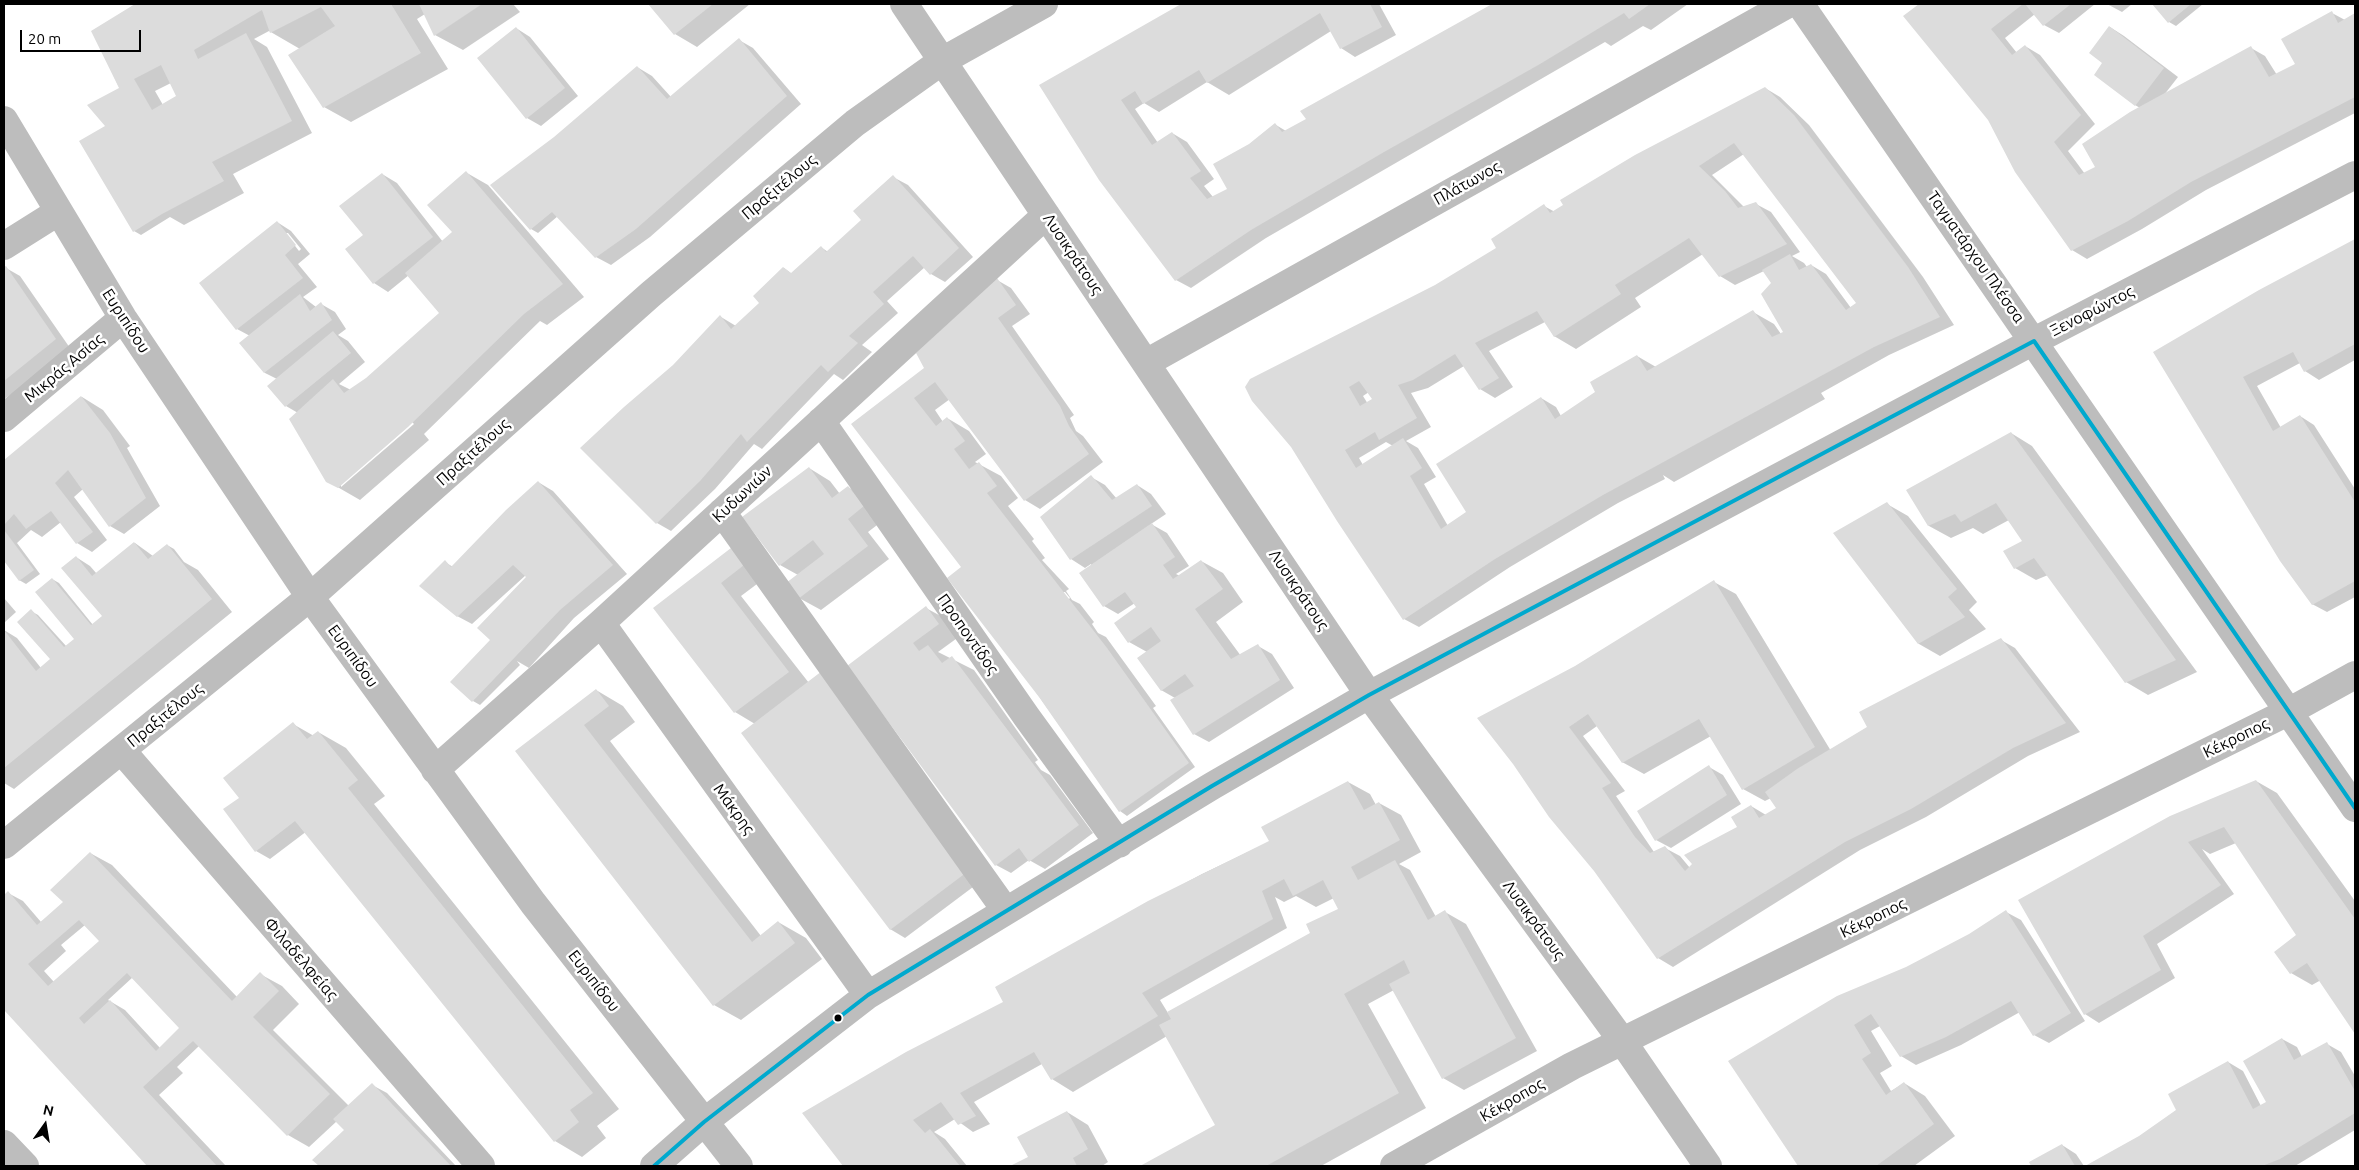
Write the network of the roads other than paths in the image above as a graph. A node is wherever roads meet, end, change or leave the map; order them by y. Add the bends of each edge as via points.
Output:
1 (904, 4) edge
2 (1044, 4) edge
3 (1788, 4) edge
4 (1800, 4) edge
5 (942, 61) junction
6 (4, 120) edge
7 (2355, 175) edge
8 (58, 212) junction
9 (1046, 215) junction
10 (4, 246) edge
11 (123, 318) junction
12 (2034, 341) junction
13 (1146, 363) junction
14 (4, 418) edge
15 (821, 421) junction
16 (722, 512) junction
17 (310, 597) junction
18 (601, 623) junction
19 (2355, 675) edge
20 (1369, 694) junction
21 (2288, 712) junction
22 (122, 751) junction
23 (435, 770) junction
24 (2355, 808) edge
25 (1119, 844) junction
26 (4, 845) edge
27 (1006, 911) junction
28 (868, 995) junction
29 (1623, 1042) junction
30 (704, 1122) junction
31 (4, 1144) edge
32 (24, 1166) edge
33 (481, 1166) edge
34 (654, 1166) edge
35 (739, 1166) edge
36 (1394, 1166) edge
37 (1708, 1166) edge

1 - 5 street, Λυσικράτους
2 - 5 street, Πραξιτέλους
3 - 13 street, Πλάτωνος
4 - 12 street, Ταγματάρχου Πλέσσα
5 - 9 street, Λυσικράτους
5 - 17 street, Πραξιτέλους via 855,123 651,294
6 - 8 street, Ευριπίδου
7 - 12 street, Ξενοφώντος
8 - 10 street
8 - 11 street, Ευριπίδου
9 - 13 street, Λυσικράτους
9 - 15 street, Κυδωνιών
11 - 14 street, Μικράς Ασίας
11 - 17 street, Ευριπίδου
12 - 20 street, Ξενοφώντος
12 - 21 street, Ταγματάρχου Πλέσσα
13 - 20 street, Λυσικράτους
15 - 16 street, Κυδωνιών
15 - 25 street, Προποντίδος
16 - 18 street, Κυδωνιών
16 - 27 street
17 - 22 street, Πραξιτέλους
17 - 23 street, Ευριπίδου
18 - 23 street, Κυδωνιών
18 - 28 street, Μάκρης
19 - 21 street, Κέκροπος
20 - 25 street, Ξενοφώντος
20 - 29 street, Λυσικράτους
21 - 24 street, Ταγματάρχου Πλέσσα
21 - 29 street, Κέκροπος
22 - 26 street, Πραξιτέλους
22 - 33 street, Φιλαδελφείας
23 - 30 street, Ευριπίδου
25 - 27 street, Ξενοφώντος
27 - 28 street, Ξενοφώντος
28 - 30 street, Ξενοφώντος
29 - 36 street, Κέκροπος via 1572,1066
29 - 37 street, Λυσικράτους
30 - 34 street, Ξενοφώντος
30 - 35 street, Ευριπίδου
31 - 32 street

